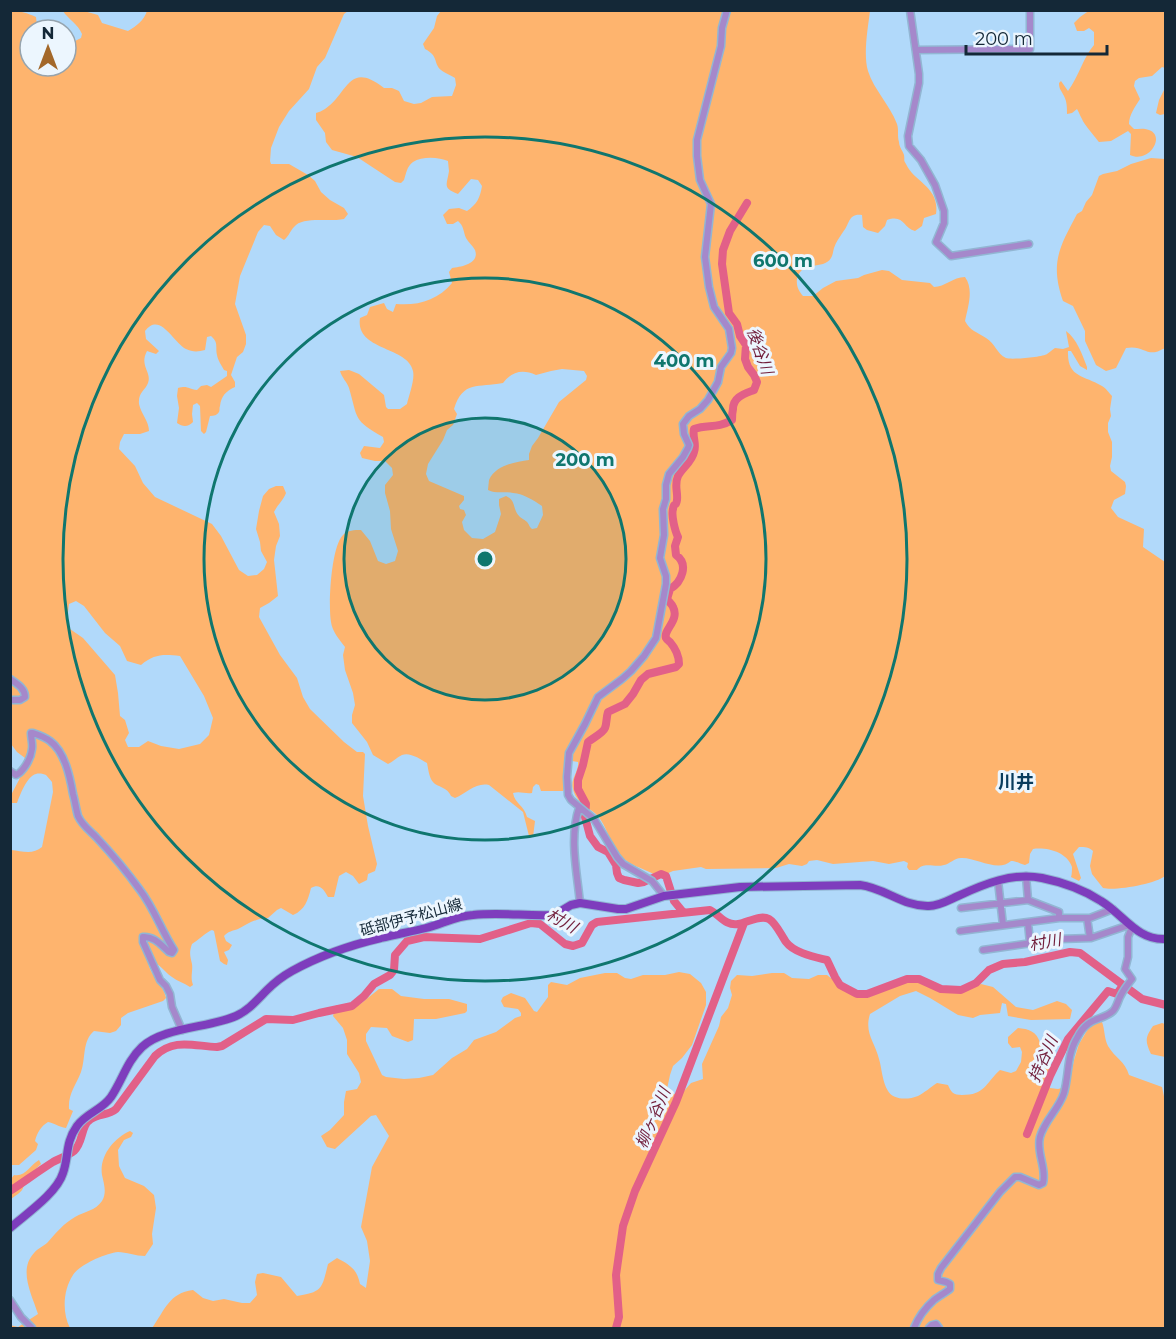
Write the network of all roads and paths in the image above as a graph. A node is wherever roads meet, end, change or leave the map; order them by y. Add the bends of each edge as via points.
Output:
1 (727, 10) edge
2 (910, 10) edge
3 (1030, 10) edge
4 (916, 50) junction
5 (1029, 244) dead end
6 (10, 679) edge
7 (10, 700) edge
8 (10, 771) edge
9 (579, 808) junction
10 (1026, 876) junction
11 (998, 881) junction
12 (664, 896) junction
13 (1028, 900) junction
14 (580, 903) junction
15 (1001, 904) junction
16 (961, 908) dead end
17 (1113, 909) junction
18 (1059, 918) junction
19 (1087, 918) junction
20 (1028, 923) junction
21 (1003, 925) junction
22 (1130, 926) junction
23 (960, 931) dead end
24 (1090, 938) junction
25 (1166, 939) edge
26 (1030, 943) junction
27 (983, 950) dead end
28 (182, 1030) junction
29 (10, 1228) edge
30 (10, 1300) edge
31 (32, 1329) edge
32 (914, 1329) edge
33 (929, 1329) edge
34 (939, 1329) edge

1 - 9 street via 696,156 700,180 711,204 705,257 709,287 714,307 729,329 732,348 708,400 683,424 688,448 668,479 660,558 666,584 656,638 631,671 598,697 569,753 568,795
2 - 4 street
3 - 4 street via 1030,49
4 - 5 street via 919,83 909,146 935,185 944,211 936,242 951,256
6 - 7 street via 25,693 20,700
8 - 28 street via 16,776 22,772 33,748 31,734 55,746 70,778 81,821 147,899 174,950 169,952 154,939 143,937
9 - 12 street via 594,819 617,857 652,881
9 - 14 street via 574,843
10 - 11 main road
10 - 13 street
10 - 17 main road via 1082,891
11 - 12 main road via 932,906 909,904 884,891 860,885 740,887
11 - 15 street
12 - 14 main road via 626,909
13 - 15 street
13 - 18 street via 1059,912
14 - 28 main road, 砥部伊予松山線 via 551,915 457,917 353,946 292,971 238,1015
15 - 16 street
15 - 21 street
17 - 19 street
17 - 22 main road
18 - 19 street
18 - 20 street
19 - 24 street
20 - 21 street
20 - 26 street
21 - 23 street
22 - 24 street
22 - 25 main road via 1144,936
22 - 32 street via 1125,969 1132,979 1114,1011 1089,1023 1076,1039 1064,1094 1040,1135 1043,1183 1015,1178 1000,1192 941,1268 938,1280 950,1284 950,1289 927,1307
24 - 26 street
26 - 27 street
28 - 29 main road, 砥部伊予松山線 via 154,1039 133,1057 108,1102 76,1126 55,1190
30 - 31 street
33 - 34 street via 936,1324

